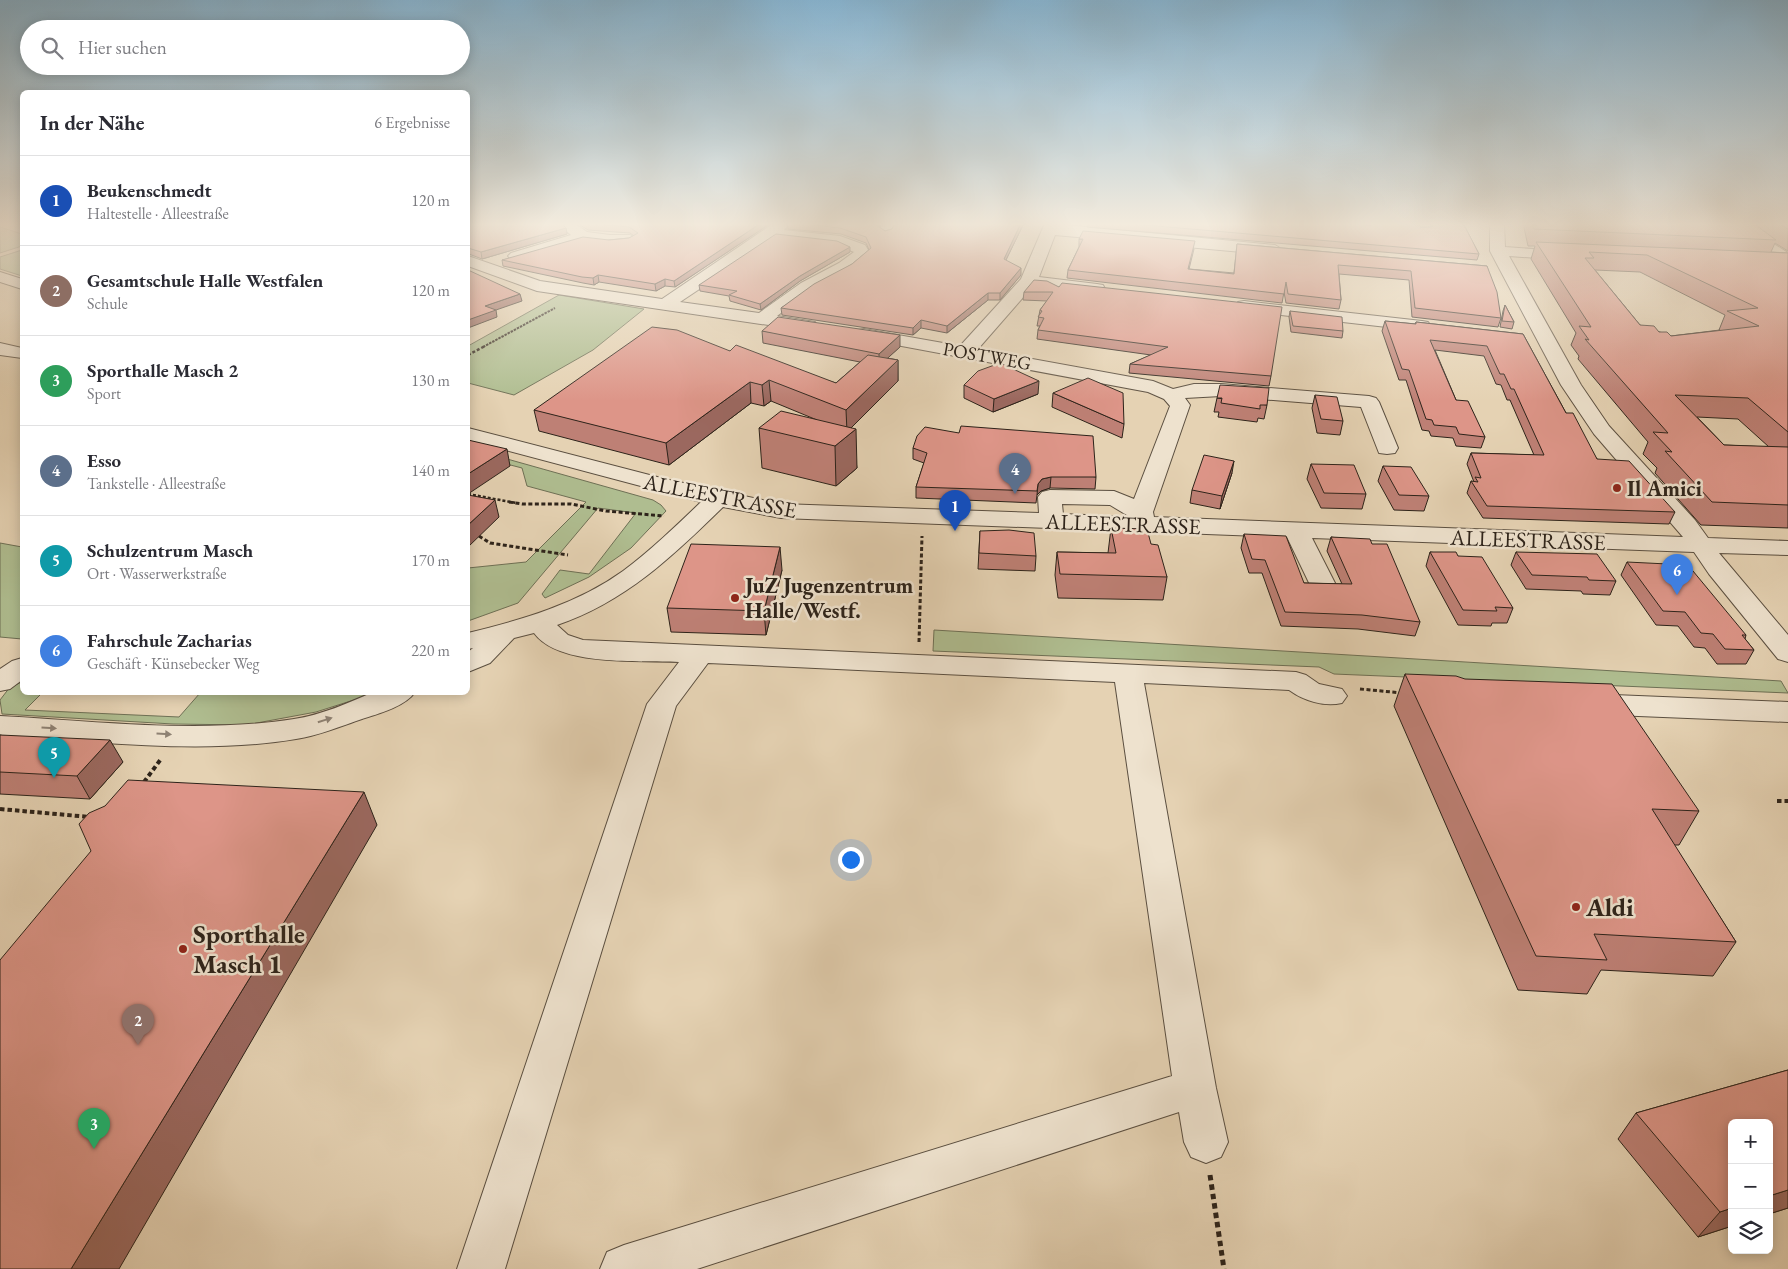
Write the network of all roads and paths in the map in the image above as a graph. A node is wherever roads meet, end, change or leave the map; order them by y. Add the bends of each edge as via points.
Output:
1 (526, 282) edge
2 (698, 282) edge
3 (814, 282) edge
4 (1028, 282) edge
5 (1039, 282) edge
6 (1513, 282) edge
7 (1115, 291) edge
8 (582, 294) junction
9 (1229, 304) edge
10 (663, 306) junction
11 (761, 320) junction
12 (827, 328) edge
13 (1442, 328) edge
14 (846, 331) edge
15 (0, 349) edge
16 (965, 352) junction
17 (20, 353) edge
18 (470, 353) edge
19 (1172, 395) junction
20 (470, 435) edge
21 (1387, 448) dead end
22 (470, 494) edge
23 (716, 500) junction
24 (672, 514) dead end
25 (923, 518) junction
26 (1142, 518) junction
27 (1296, 531) junction
28 (479, 536) dead end
29 (1702, 546) junction
30 (1788, 548) edge
31 (568, 555) dead end
32 (1324, 588) edge
33 (541, 622) junction
34 (505, 633) junction
35 (470, 641) edge
36 (1788, 652) edge
37 (700, 654) junction
38 (0, 657) edge
39 (20, 660) edge
40 (470, 662) edge
41 (919, 665) junction
42 (20, 668) edge
43 (1128, 672) junction
44 (0, 682) edge
45 (1407, 693) edge
46 (394, 695) edge
47 (1332, 696) joint
48 (1560, 703) edge
49 (1788, 712) edge
50 (0, 726) edge
51 (180, 735) junction
52 (139, 788) edge
53 (1777, 801) dead end
54 (1788, 801) edge
55 (0, 809) edge
56 (96, 817) edge
57 (1195, 1088) junction
58 (1206, 1142) joint
59 (481, 1269) edge
60 (624, 1269) edge
61 (1224, 1269) edge

1 - 8 street
2 - 10 street
3 - 11 street
4 - 16 street
5 - 7 street
6 - 29 street via 1538,339 1601,430
8 - 10 street
8 - 18 path
9 - 13 street
10 - 11 street
11 - 12 street
14 - 16 street, POSTWEG
15 - 17 street
16 - 19 street, POSTWEG via 1153,387
19 - 21 street via 1194,390 1221,390 1369,402
19 - 26 street via 1180,405
20 - 23 street, ALLEESTRASSE
22 - 24 path via 522,504 570,504 664,517
23 - 25 street, ALLEESTRASSE via 781,512
23 - 33 street via 632,577 589,602
25 - 26 street, ALLEESTRASSE via 1052,522
25 - 41 path
26 - 27 street, ALLEESTRASSE
27 - 29 street, ALLEESTRASSE
27 - 32 street
28 - 31 path via 490,543
29 - 30 street, ALLEESTRASSE
29 - 36 street
33 - 34 street
33 - 37 street via 550,637 583,649
34 - 35 street
34 - 40 street via 480,657
37 - 41 street
37 - 59 street via 662,704
38 - 39 street
41 - 43 street
42 - 44 street
43 - 47 street via 1296,681 1310,691
43 - 57 street
45 - 47 path via 1361,688 1354,695
51 -> 46 street via 247,735 298,729
48 - 49 street
50 -> 51 street
51 - 52 path
53 - 54 path
55 - 56 path
57 - 58 street
57 - 60 street
58 - 61 path

